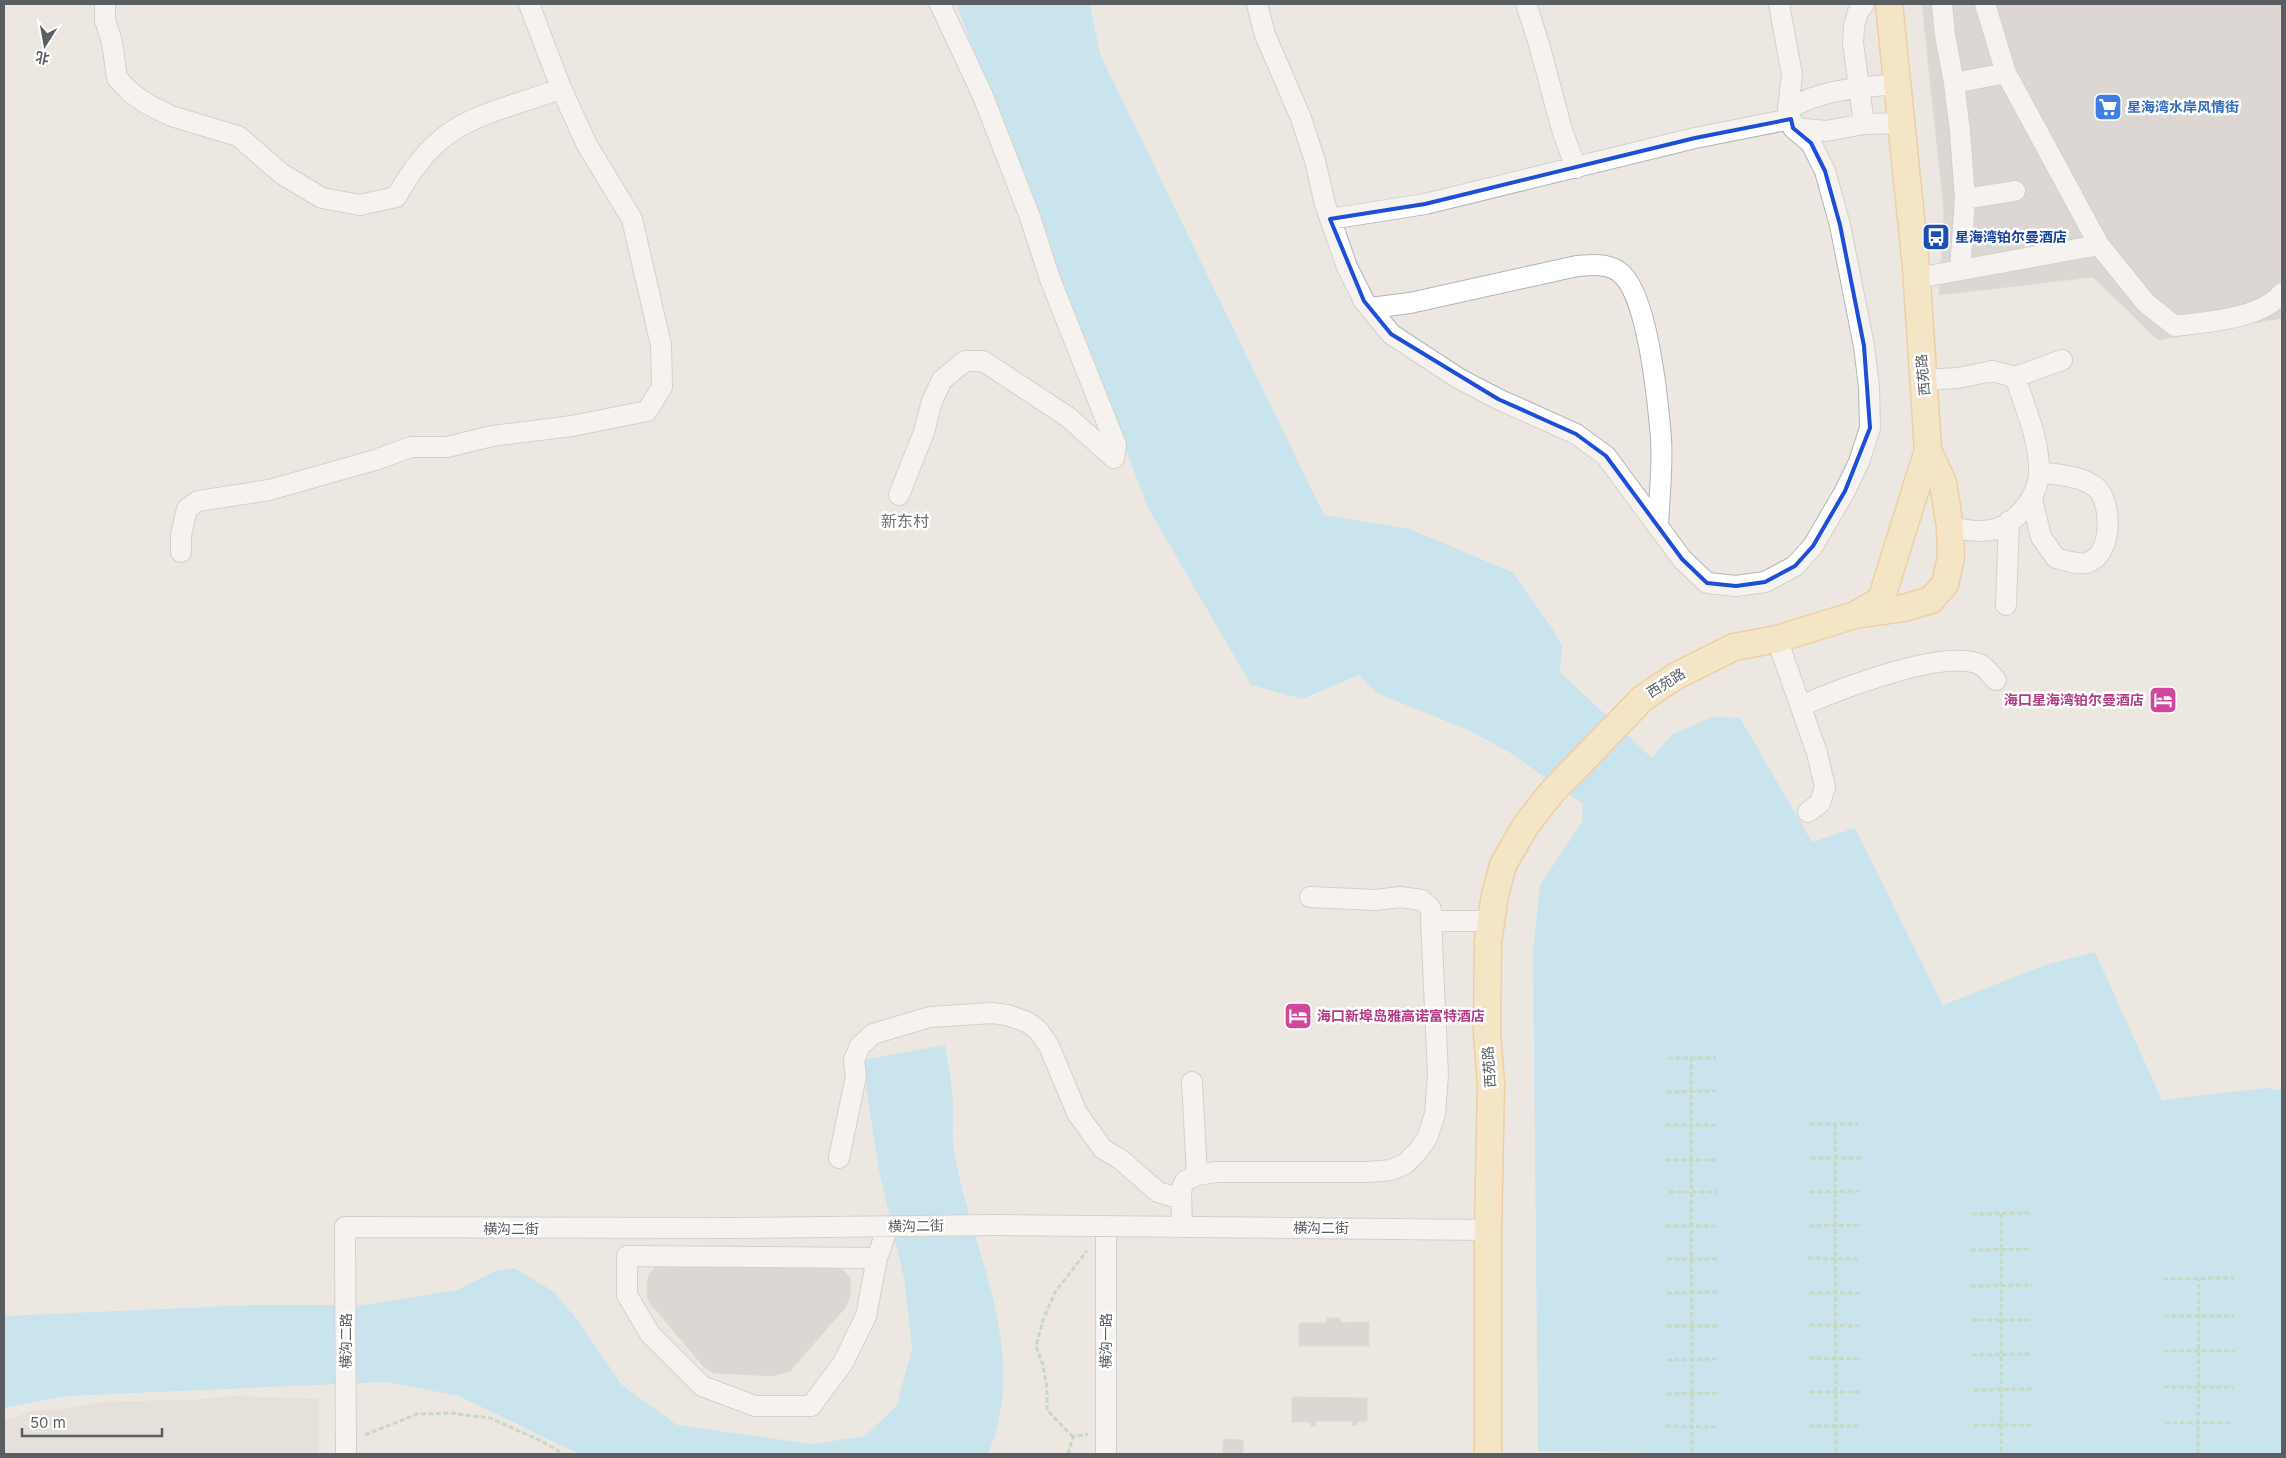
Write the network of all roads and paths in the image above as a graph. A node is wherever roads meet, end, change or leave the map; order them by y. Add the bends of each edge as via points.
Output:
1 (105, 4) edge
2 (529, 4) edge
3 (940, 4) edge
4 (1257, 4) edge
5 (1526, 4) edge
6 (1779, 4) edge
7 (1864, 4) edge
8 (1888, 4) edge
9 (1942, 4) edge
10 (1985, 4) edge
11 (2006, 73) junction
12 (1954, 83) junction
13 (1896, 84) junction
14 (1858, 87) junction
15 (561, 88) junction
16 (1790, 119) junction
17 (1901, 123) junction
18 (1864, 124) junction
19 (1576, 168) junction
20 (2015, 191) dead end
21 (1965, 199) junction
22 (1330, 218) junction
23 (2099, 245) junction
24 (1960, 270) junction
25 (1917, 278) junction
26 (2282, 293) edge
27 (1370, 308) junction
28 (2062, 360) dead end
29 (2015, 377) junction
30 (1924, 380) junction
31 (1928, 450) junction
32 (2040, 472) junction
33 (899, 496) dead end
34 (2032, 499) junction
35 (2009, 521) junction
36 (1658, 527) junction
37 (1950, 527) junction
38 (181, 552) dead end
39 (2006, 605) dead end
40 (1855, 615) junction
41 (1777, 639) junction
42 (1996, 680) dead end
43 (1801, 706) junction
44 (1808, 812) dead end
45 (1310, 898) dead end
46 (1431, 921) junction
47 (1491, 921) junction
48 (1690, 1057) junction
49 (1668, 1058) dead end
50 (1716, 1058) dead end
51 (1192, 1082) dead end
52 (1716, 1091) dead end
53 (1667, 1092) dead end
54 (1691, 1092) junction
55 (1810, 1124) dead end
56 (1834, 1124) junction
57 (1858, 1124) dead end
58 (1666, 1125) dead end
59 (1691, 1125) junction
60 (1717, 1125) dead end
61 (839, 1158) dead end
62 (1811, 1158) dead end
63 (1835, 1158) junction
64 (1861, 1158) dead end
65 (1666, 1160) dead end
66 (1691, 1160) junction
67 (1716, 1160) dead end
68 (1198, 1175) junction
69 (1861, 1191) dead end
70 (1668, 1192) dead end
71 (1691, 1192) junction
72 (1717, 1192) dead end
73 (1810, 1192) dead end
74 (1835, 1192) junction
75 (1181, 1199) junction
76 (2031, 1213) dead end
77 (1972, 1214) dead end
78 (2001, 1214) junction
79 (1691, 1225) junction
80 (1862, 1225) dead end
81 (888, 1226) junction
82 (1666, 1226) dead end
83 (1718, 1226) dead end
84 (1809, 1226) dead end
85 (1835, 1226) junction
86 (1106, 1227) junction
87 (1182, 1227) junction
88 (345, 1228) joint
89 (696, 1228) junction
90 (1488, 1230) junction
91 (2031, 1249) dead end
92 (1971, 1250) dead end
93 (2001, 1250) junction
94 (696, 1256) junction
95 (877, 1258) junction
96 (1808, 1258) dead end
97 (1835, 1258) junction
98 (1667, 1259) dead end
99 (1691, 1259) junction
100 (1718, 1259) dead end
101 (1860, 1260) dead end
102 (2234, 1278) dead end
103 (2163, 1279) dead end
104 (2199, 1279) junction
105 (2032, 1285) dead end
106 (1972, 1286) dead end
107 (2001, 1286) junction
108 (1691, 1292) junction
109 (1719, 1292) dead end
110 (1835, 1292) junction
111 (1666, 1293) dead end
112 (1810, 1293) dead end
113 (1861, 1293) dead end
114 (2164, 1316) dead end
115 (2199, 1316) junction
116 (2234, 1316) dead end
117 (1972, 1320) dead end
118 (2001, 1320) junction
119 (2031, 1320) dead end
120 (1810, 1325) dead end
121 (1835, 1325) junction
122 (1667, 1326) dead end
123 (1691, 1326) junction
124 (1717, 1326) dead end
125 (1862, 1326) dead end
126 (2164, 1351) dead end
127 (2199, 1351) junction
128 (2235, 1351) dead end
129 (2001, 1354) junction
130 (2031, 1354) dead end
131 (1972, 1355) dead end
132 (1810, 1358) dead end
133 (1836, 1358) junction
134 (1692, 1359) junction
135 (1719, 1359) dead end
136 (1862, 1359) dead end
137 (1667, 1360) dead end
138 (2164, 1387) dead end
139 (2198, 1387) junction
140 (2234, 1387) dead end
141 (2001, 1389) junction
142 (2032, 1389) dead end
143 (1974, 1390) dead end
144 (1810, 1392) dead end
145 (1836, 1392) junction
146 (1861, 1392) dead end
147 (1692, 1393) junction
148 (1720, 1393) dead end
149 (1667, 1394) dead end
150 (2164, 1423) dead end
151 (2198, 1423) junction
152 (2233, 1423) dead end
153 (1974, 1425) dead end
154 (2001, 1425) junction
155 (2031, 1425) dead end
156 (1666, 1426) dead end
157 (1692, 1426) junction
158 (1809, 1426) dead end
159 (1836, 1426) junction
160 (1861, 1426) dead end
161 (1718, 1427) dead end
162 (1072, 1437) dead end
163 (346, 1449) edge
164 (564, 1454) edge
165 (1106, 1454) edge
166 (1488, 1454) edge
167 (1692, 1454) edge
168 (1836, 1454) edge
169 (2001, 1454) edge
170 (2198, 1454) edge

1 - 15 street via 116,78 130,92 171,116 238,136 282,174 322,198 360,205 396,197 415,166 438,142 461,126
2 - 15 street
3 - 33 street via 983,96 1030,217 1050,279 1116,444 1114,458 1068,417 983,360 966,362 942,380
4 - 22 street via 1265,35 1301,118
5 - 19 street
6 - 16 street via 1792,75
7 - 14 street via 1854,26
8 - 13 main road, 西苑路
9 - 12 street
10 - 11 street
11 - 12 street
11 - 23 street
12 - 21 street
13 - 14 street
13 - 17 main road, 西苑路
14 - 16 street via 1816,95
14 - 18 street
15 - 38 street via 587,145 632,219 661,345 662,387 647,410 572,426 492,436 447,447 411,447 269,490 198,501 187,509
16 - 18 street via 1826,131
16 - 19 street via 1694,138
16 - 36 street via 1811,143 1825,171 1840,225 1864,346 1870,428 1845,491 1813,546 1795,566 1765,582 1736,586 1707,583 1682,559
17 - 18 street
17 - 25 main road, 西苑路
19 - 22 street via 1425,204
20 - 21 street
21 - 24 street
22 - 27 street via 1347,268
23 - 24 street
23 - 26 street via 2146,303 2175,326 2229,319 2275,302
24 - 25 street
25 - 30 main road, 西苑路
27 - 36 street via 1391,334 1458,378 1576,434 1606,456
27 - 36 street via 1410,303 1577,266 1604,265 1618,271 1629,280 1648,331 1661,440
28 - 29 street
29 - 30 street via 1992,370 1958,378
29 - 32 street via 2036,441
30 - 31 main road, 西苑路
31 - 37 main road via 1943,483
31 - 40 main road, 西苑路 via 1881,600
32 - 34 street
32 - 34 street via 2080,478 2100,492 2109,531 2099,555 2086,563 2056,558 2041,538
34 - 35 street
35 - 37 street via 1997,529 1980,531
35 - 39 street
37 - 40 main road via 1951,556 1945,584 1931,600 1904,608
40 - 41 main road, 西苑路
41 - 43 street
41 - 47 main road, 西苑路 via 1734,647 1676,676 1643,698 1552,792 1526,825 1503,865
42 - 43 street via 1981,664 1967,661 1913,666 1832,692
43 - 44 street via 1825,787 1820,803
45 - 46 street via 1376,900 1400,897 1422,900 1431,909
46 - 47 street
46 - 68 street via 1438,1075 1435,1114 1427,1138 1418,1151 1405,1164 1392,1170 1216,1172
47 - 90 main road, 西苑路 via 1487,970 1487,1034 1492,1084
48 - 49 path
48 - 50 path
48 - 54 path
51 - 68 street
52 - 54 path
53 - 54 path
54 - 59 path
55 - 56 path
56 - 57 path
56 - 63 path
58 - 59 path
59 - 60 path
59 - 66 path
61 - 75 street via 856,1076 854,1060 860,1046 873,1034 930,1017 992,1013 1027,1022 1038,1030 1049,1046 1077,1113 1103,1149 1120,1159 1158,1192
62 - 63 path
63 - 64 path
63 - 74 path
65 - 66 path
66 - 67 path
66 - 71 path
68 - 75 street via 1185,1181
69 - 74 path
70 - 71 path
71 - 72 path
71 - 79 path
73 - 74 path
74 - 85 path
75 - 87 street
76 - 78 path
77 - 78 path
78 - 93 path
79 - 82 path
79 - 83 path
79 - 99 path
80 - 85 path
81 - 86 street, 横沟二街
81 - 89 street, 横沟二街
81 - 95 street
84 - 85 path
85 - 97 path
86 - 87 street, 横沟二街
86 - 162 path via 1055,1292 1036,1346 1047,1388 1047,1410
86 - 165 street, 横沟一路
87 - 90 street, 横沟二街
88 - 89 street, 横沟二街
88 - 163 street, 横沟二路
89 - 94 street
90 - 166 main road, 西苑路
91 - 93 path
92 - 93 path
93 - 107 path
94 - 95 street
94 - 95 street via 627,1256 626,1295 650,1334 702,1386 754,1406 811,1406 843,1363 866,1316
96 - 97 path
97 - 101 path
97 - 110 path
98 - 99 path
99 - 100 path
99 - 108 path
102 - 104 path
103 - 104 path
104 - 115 path
105 - 107 path
106 - 107 path
107 - 118 path
108 - 109 path
108 - 111 path
108 - 123 path
110 - 112 path
110 - 113 path
110 - 121 path
114 - 115 path
115 - 116 path
115 - 127 path
117 - 118 path
118 - 119 path
118 - 129 path
120 - 121 path
121 - 125 path
121 - 133 path
122 - 123 path
123 - 124 path
123 - 134 path
126 - 127 path
127 - 128 path
127 - 139 path
129 - 130 path
129 - 131 path
129 - 141 path
132 - 133 path
133 - 136 path
133 - 145 path
134 - 135 path
134 - 137 path
134 - 147 path
138 - 139 path
139 - 140 path
139 - 151 path
141 - 142 path
141 - 143 path
141 - 154 path
144 - 145 path
145 - 146 path
145 - 159 path
147 - 148 path
147 - 149 path
147 - 157 path
150 - 151 path
151 - 152 path
151 - 170 path
153 - 154 path
154 - 155 path
154 - 169 path
156 - 157 path
157 - 161 path
157 - 167 path
158 - 159 path
159 - 160 path
159 - 168 path
163 - 164 path via 396,1421 417,1414 450,1413 490,1418

